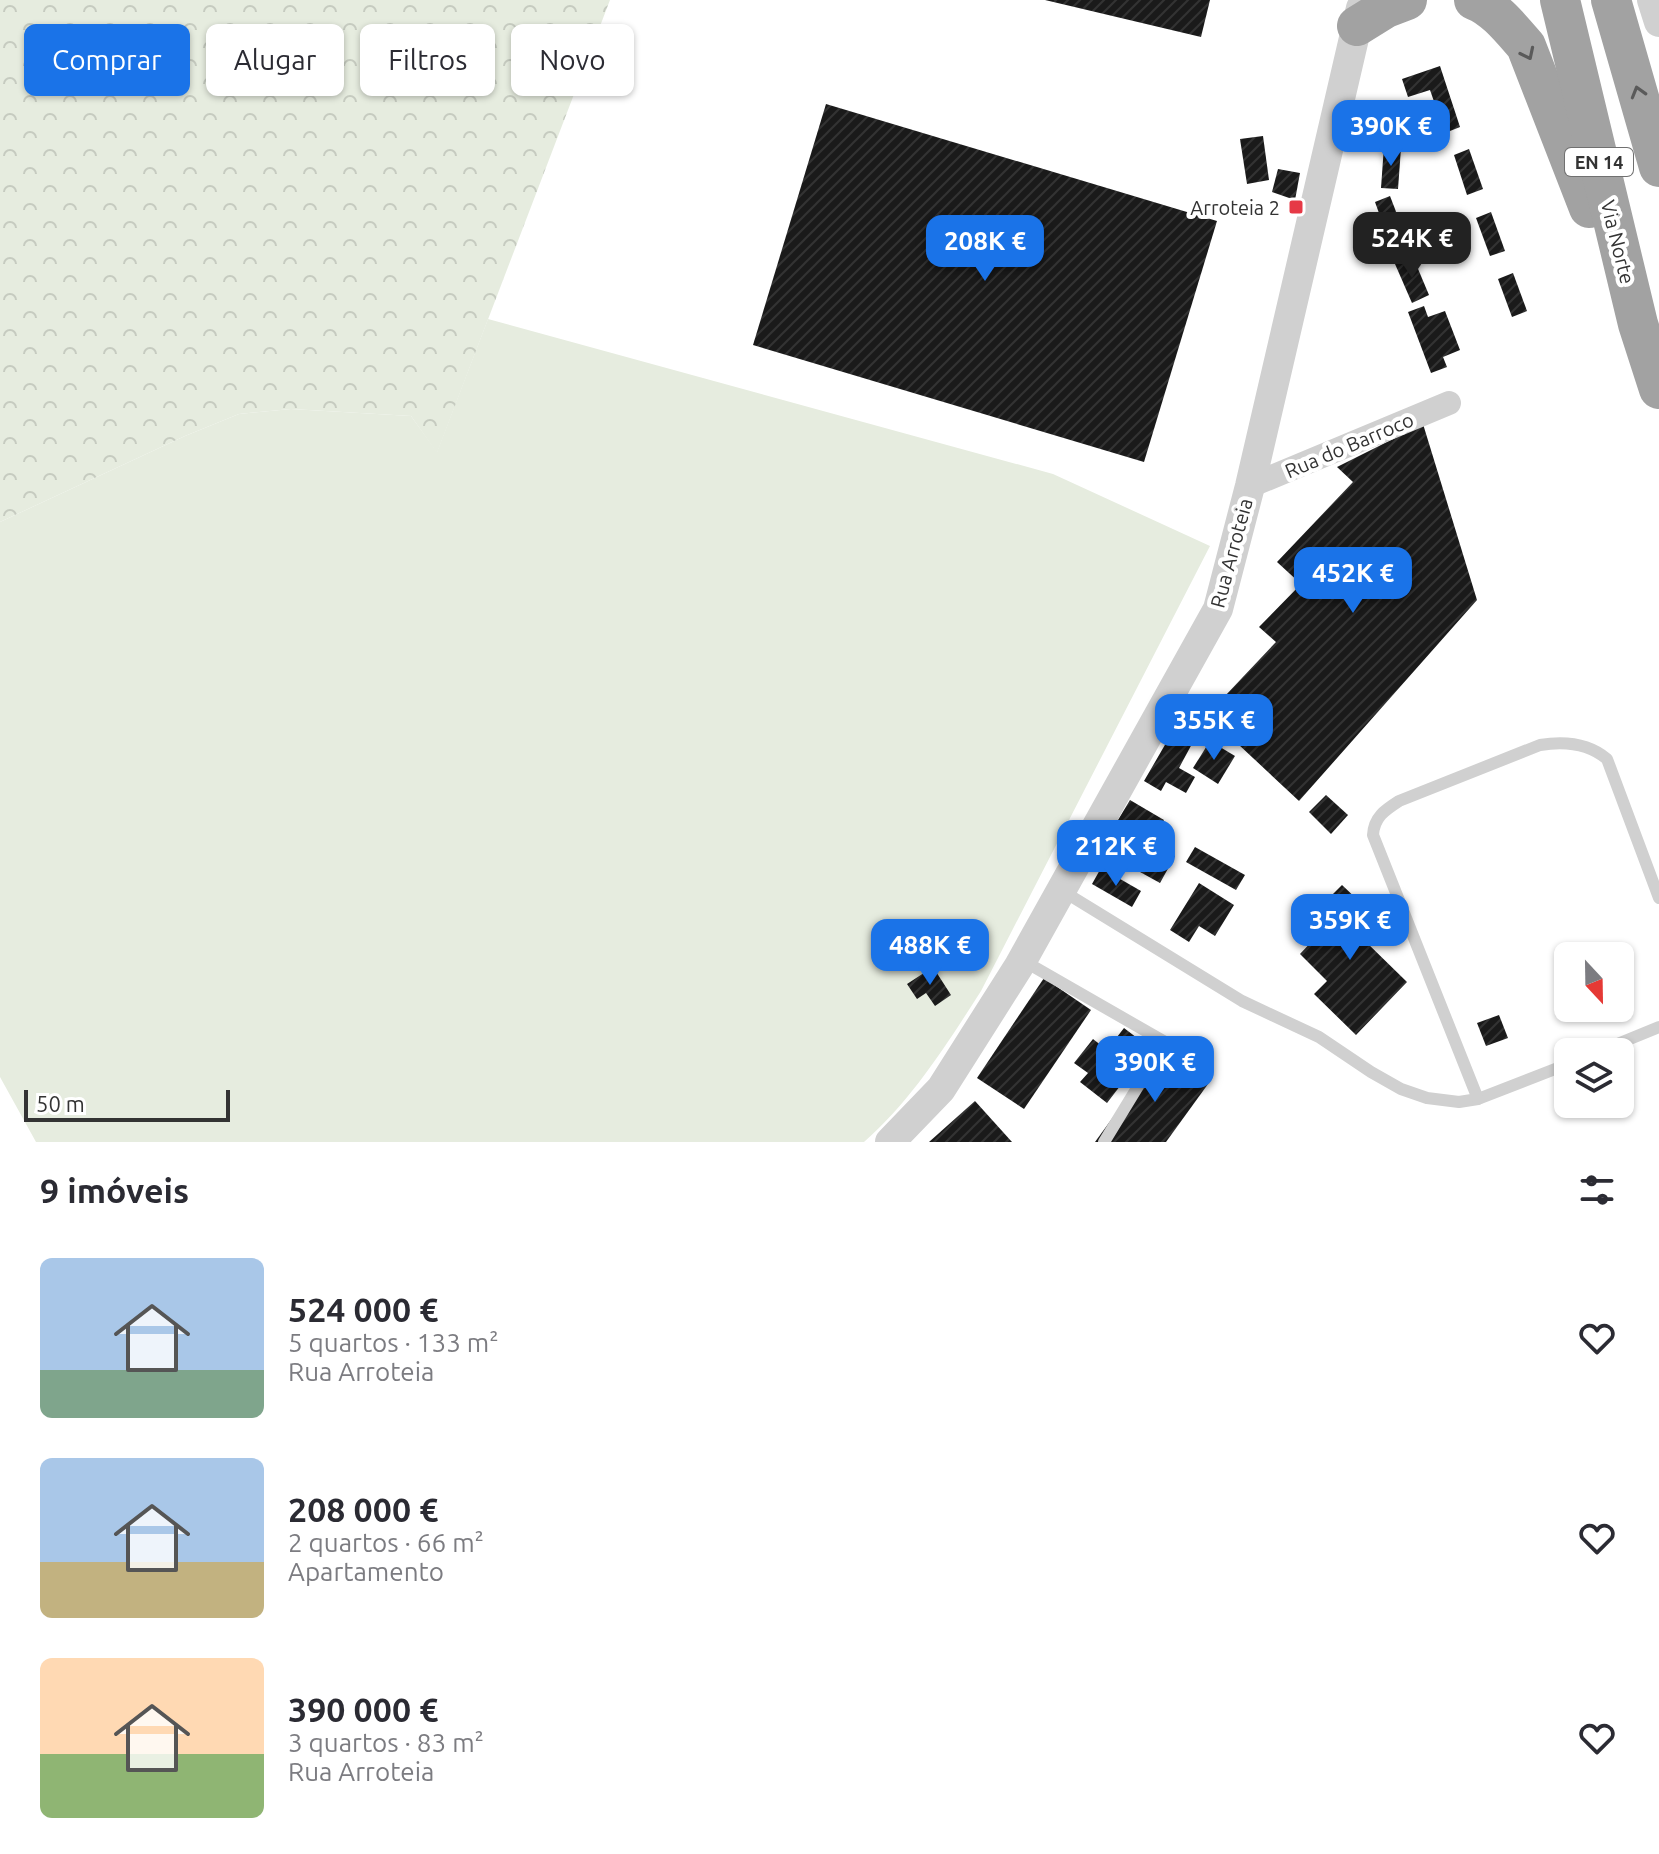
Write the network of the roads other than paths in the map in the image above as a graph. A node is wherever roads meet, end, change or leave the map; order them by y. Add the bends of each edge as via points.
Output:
1 (1474, 0) edge
2 (1560, 0) edge
3 (1611, 0) edge
4 (1652, 0) edge
5 (1382, 7) edge
6 (1659, 22) edge
7 (1659, 167) edge
8 (1638, 324) junction
9 (1659, 389) edge
10 (1449, 403) dead end
11 (1250, 486) junction
12 (1061, 890) junction
13 (1659, 898) edge
14 (1022, 960) junction
15 (1659, 1027) edge
16 (1632, 1038) edge
17 (1554, 1069) edge
18 (1478, 1099) junction
19 (890, 1142) edge
20 (1104, 1142) edge

1 -> 8 highway via 1526,46
2 - 8 highway, Via Norte / EN 14
7 -> 3 highway, EN 14
4 - 6 street
5 - 11 street, Rua Arroteia
8 - 9 highway, Via Norte / EN 14
10 - 11 street, Rua do Barroco
11 - 12 street, Rua Arroteia via 1218,609
12 - 14 street, Rua Arroteia
12 - 18 lane via 1242,1001 1319,1037 1401,1089 1427,1098
13 - 18 lane via 1607,759 1588,747 1540,745 1399,801 1377,818 1373,835
14 - 19 street, Rua Arroteia via 941,1089
14 - 20 lane via 1165,1042
15 - 16 lane
17 - 18 lane

